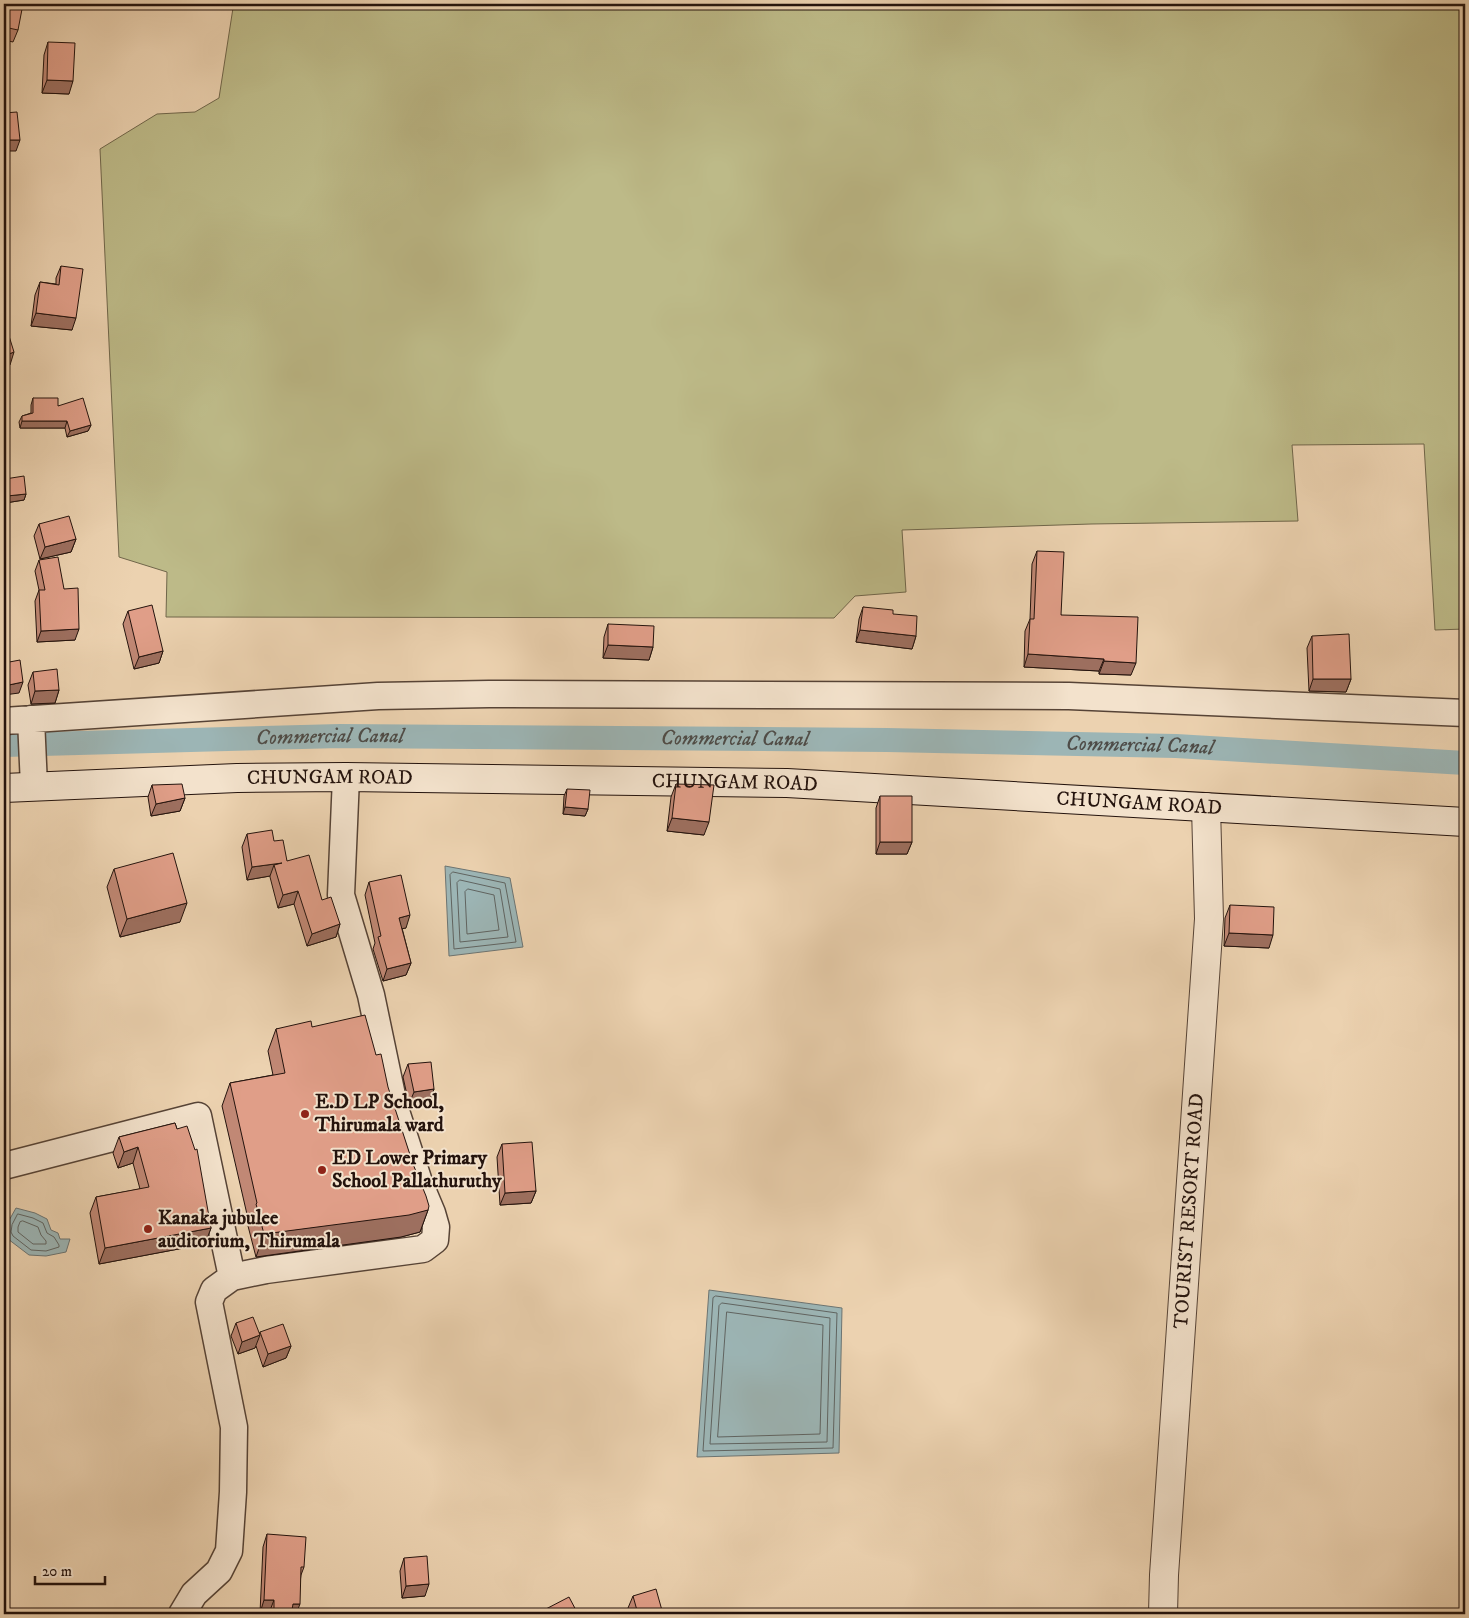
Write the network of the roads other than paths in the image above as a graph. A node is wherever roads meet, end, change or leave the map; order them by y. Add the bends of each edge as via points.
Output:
1 (1465, 713) edge
2 (31, 719) junction
3 (4, 721) edge
4 (346, 777) junction
5 (34, 786) junction
6 (4, 788) edge
7 (1206, 807) junction
8 (1465, 822) edge
9 (4, 1166) edge
10 (232, 1277) junction
11 (182, 1614) edge
12 (1163, 1614) edge

1 - 2 street via 1069,696 488,694 378,696
2 - 3 street
2 - 5 street
4 - 5 main road, CHUNGAM ROAD
4 - 7 main road, CHUNGAM ROAD via 787,783
4 - 10 street via 341,895 371,995 394,1105 436,1227 435,1240 423,1249
5 - 6 main road, CHUNGAM ROAD
7 - 8 main road, CHUNGAM ROAD
7 - 12 main road, TOURIST RESORT ROAD via 1209,919
9 - 10 street via 198,1116
10 - 11 street via 214,1290 209,1302 234,1427 229,1551 219,1571 194,1594

